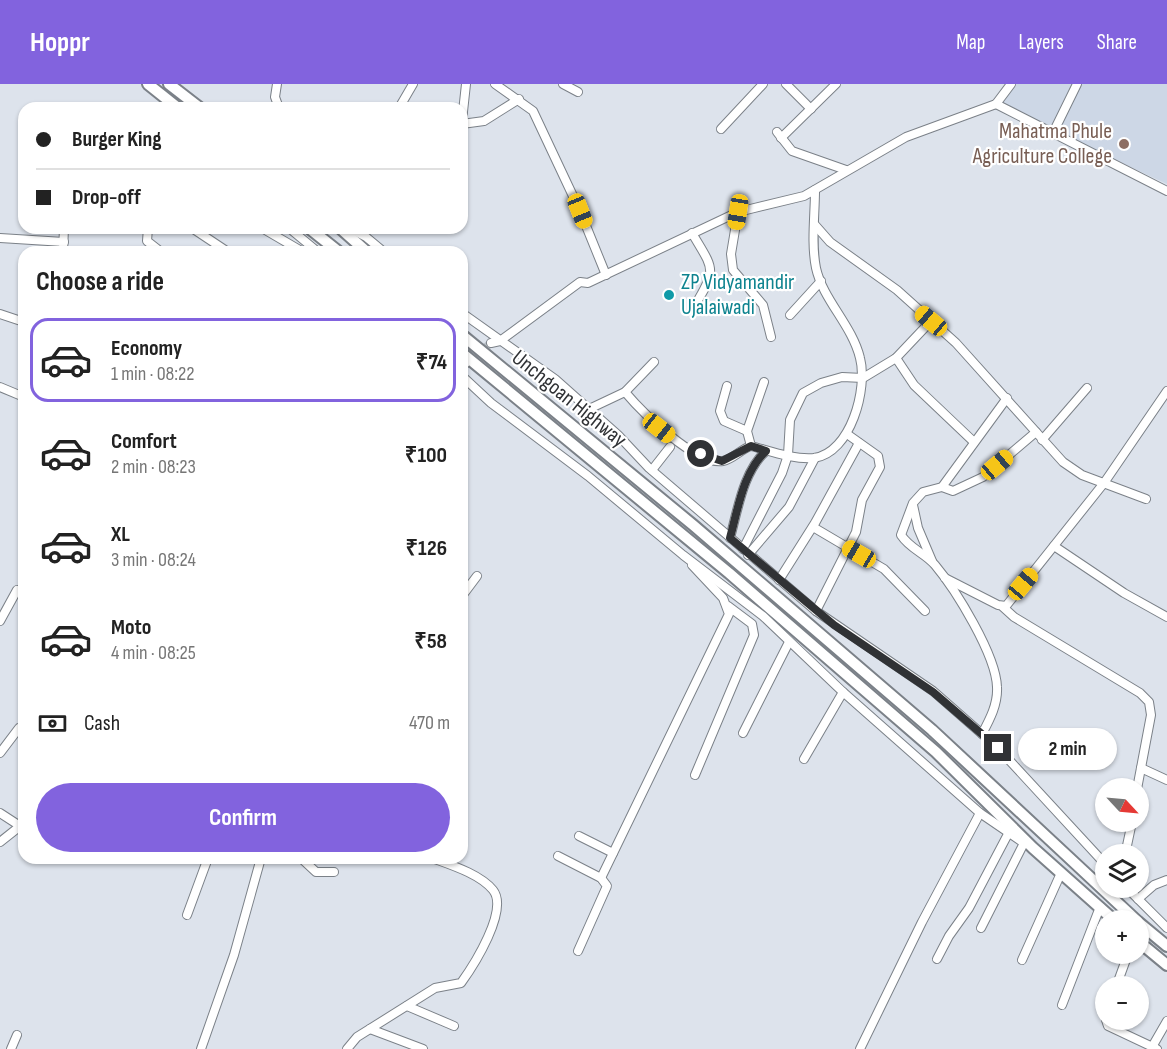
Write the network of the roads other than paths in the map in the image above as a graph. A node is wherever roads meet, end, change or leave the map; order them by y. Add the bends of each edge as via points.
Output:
1 (148, 84) edge
2 (169, 84) edge
3 (277, 84) edge
4 (413, 84) edge
5 (466, 84) edge
6 (495, 84) edge
7 (563, 84) edge
8 (763, 84) edge
9 (786, 84) edge
10 (836, 84) edge
11 (1011, 84) edge
12 (1077, 84) edge
13 (578, 92) dead end
14 (519, 99) junction
15 (170, 102) edge
16 (192, 102) edge
17 (277, 102) edge
18 (402, 102) edge
19 (464, 102) edge
20 (996, 104) junction
21 (811, 109) junction
22 (468, 121) edge
23 (722, 129) dead end
24 (1052, 135) junction
25 (846, 170) junction
26 (815, 190) junction
27 (1167, 191) edge
28 (738, 212) junction
29 (815, 224) junction
30 (692, 233) junction
31 (64, 234) edge
32 (148, 234) edge
33 (201, 234) edge
34 (272, 234) edge
35 (296, 234) edge
36 (316, 234) edge
37 (347, 234) edge
38 (360, 234) edge
39 (0, 238) edge
40 (64, 242) junction
41 (64, 246) edge
42 (153, 246) edge
43 (219, 246) edge
44 (293, 246) edge
45 (311, 246) edge
46 (332, 246) edge
47 (360, 246) edge
48 (377, 246) edge
49 (606, 275) junction
50 (821, 281) junction
51 (695, 305) dead end
52 (0, 314) edge
53 (790, 315) dead end
54 (468, 317) edge
55 (18, 320) edge
56 (931, 321) junction
57 (771, 337) dead end
58 (468, 340) edge
59 (500, 341) junction
60 (491, 343) tunnel mouth
61 (896, 358) junction
62 (654, 363) dead end
63 (468, 364) edge
64 (862, 378) junction
65 (468, 382) edge
66 (764, 382) dead end
67 (728, 386) dead end
68 (0, 387) edge
69 (1087, 388) dead end
70 (1167, 391) edge
71 (625, 392) junction
72 (18, 394) edge
73 (1007, 398) junction
74 (589, 409) junction
75 (747, 431) junction
76 (1036, 432) junction
77 (847, 434) junction
78 (1042, 440) junction
79 (974, 442) junction
80 (859, 443) junction
81 (751, 446) junction
82 (670, 447) dead end
83 (766, 451) junction
84 (788, 455) junction
85 (815, 458) junction
86 (652, 470) junction
87 (1104, 483) junction
88 (942, 487) junction
89 (1146, 499) dead end
90 (913, 503) junction
91 (813, 527) junction
92 (730, 538) junction
93 (1054, 546) junction
94 (848, 548) junction
95 (746, 552) junction
96 (683, 555) junction
97 (933, 563) junction
98 (477, 576) dead end
99 (944, 578) junction
100 (779, 580) junction
101 (468, 588) edge
102 (17, 590) dead end
103 (728, 606) junction
104 (1003, 607) junction
105 (816, 611) junction
106 (925, 611) dead end
107 (1167, 616) edge
108 (0, 621) edge
109 (789, 642) junction
110 (843, 692) junction
111 (18, 729) edge
112 (742, 733) dead end
113 (982, 734) junction
114 (0, 753) edge
115 (804, 759) dead end
116 (1141, 768) junction
117 (695, 775) dead end
118 (1139, 778) edge
119 (1167, 780) edge
120 (0, 813) edge
121 (980, 813) junction
122 (18, 822) edge
123 (18, 827) edge
124 (1008, 834) junction
125 (579, 836) dead end
126 (0, 842) edge
127 (1028, 845) junction
128 (613, 853) junction
129 (1095, 854) edge
130 (558, 856) dead end
131 (206, 864) edge
132 (259, 864) edge
133 (307, 864) edge
134 (447, 864) edge
135 (334, 872) dead end
136 (1061, 873) junction
137 (601, 878) junction
138 (1167, 880) edge
139 (1138, 899) joint
140 (1100, 907) junction
141 (1103, 910) edge
142 (1126, 910) edge
143 (187, 915) dead end
144 (981, 928) dead end
145 (1167, 928) edge
146 (1149, 930) edge
147 (1167, 946) edge
148 (1149, 950) edge
149 (578, 951) dead end
150 (937, 959) dead end
151 (1022, 960) dead end
152 (1167, 965) edge
153 (1062, 1005) dead end
154 (407, 1006) junction
155 (1167, 1021) edge
156 (454, 1026) dead end
157 (370, 1029) junction
158 (1115, 1030) edge
159 (17, 1035) dead end
160 (1143, 1046) edge
161 (1155, 1048) edge
162 (11, 1049) edge
163 (201, 1049) edge
164 (347, 1049) edge
165 (423, 1049) edge
166 (860, 1049) edge

1 - 15 highway
2 - 16 highway
3 - 17 street
4 - 18 street
5 - 19 street
6 - 14 street
7 - 13 street
8 - 23 street
9 - 21 street
10 - 21 street
11 - 20 street
12 - 24 street
14 - 22 street via 484,120
14 - 49 street via 532,111 550,144
20 - 24 street
20 - 25 street via 906,137
21 - 25 street via 779,135 792,151
24 - 27 street
25 - 26 street
26 - 28 street
26 - 29 street
28 - 30 street
28 - 57 street via 731,254 733,270 763,305
29 - 50 street via 816,269
29 - 56 street via 830,242 897,290
30 - 49 street
30 - 51 street via 712,269
31 - 40 street
32 - 42 street via 147,241
33 - 43 street
34 - 44 street
35 - 45 street
36 - 46 highway
37 - 47 highway
38 - 48 street
39 - 40 street
40 - 41 street
49 - 59 street via 588,283 580,282
50 - 53 street
50 - 64 street via 855,345
52 - 55 street
54 - 59 street
56 - 61 street
56 - 73 street
58 - 142 highway, Unchgoan Highway via 724,551 932,730
59 - 60 street
59 - 74 street via 555,379
61 - 64 street
61 - 79 street via 914,385
62 - 71 street
63 - 127 highway via 720,566 936,752
64 - 77 street
64 - 84 street via 820,382 803,393 790,420
65 - 96 street
66 - 75 street
67 - 75 street via 720,411 724,421
68 - 72 street
69 - 78 street
70 - 87 street
71 - 74 street
71 - 81 street via 648,419 711,460 722,461
73 - 76 street
73 - 79 street
74 - 86 street
75 - 81 street
76 - 78 street
76 - 88 street via 983,477 953,491
77 - 80 street
77 - 85 street
78 - 87 street via 1072,470
79 - 88 street
80 - 91 street
80 - 94 street via 881,461 862,500 860,520
81 - 83 street
82 - 86 street
83 - 84 street
83 - 92 street via 747,480
84 - 85 street
84 - 95 street
85 - 95 street via 789,507
86 - 92 street
87 - 89 street
87 - 93 street
88 - 90 street via 923,492
90 - 97 street via 918,528
90 - 97 street via 901,535 909,547
91 - 94 street
91 - 100 street
92 - 95 street
93 - 104 street
93 - 107 street via 1124,593
94 - 105 street
94 - 106 street via 895,578
95 - 100 street
96 - 103 street
96 - 109 street via 747,603
97 - 99 street
98 - 101 street
99 - 104 street
99 - 113 street via 994,668 996,699
100 - 105 street
102 - 108 street
103 - 117 street via 752,624 754,635
103 - 128 street via 729,614
104 - 116 street via 1149,702 1151,715
105 - 113 street via 933,692
109 - 110 street
109 - 112 street
110 - 115 street
110 - 121 street
111 - 114 street
113 - 129 street
116 - 118 street
116 - 119 street
120 - 122 street
121 - 124 street
121 - 166 street
123 - 126 street
124 - 127 street
124 - 150 street
125 - 128 street
127 - 136 highway
127 - 144 street
128 - 137 street
130 - 137 street
131 - 143 street
132 - 163 street via 234,955
133 - 135 street via 316,872
134 - 154 street via 493,890 498,900 496,913 484,947 462,983 435,988
136 - 140 highway
136 - 151 street
137 - 149 street via 607,891
138 - 139 street
139 - 145 street
140 - 141 highway
140 - 153 street
146 - 147 highway, Unchgoan Highway
148 - 152 highway
154 - 156 street
154 - 157 street
155 - 161 street
157 - 164 street
157 - 165 street
158 - 160 street
159 - 162 street
160 - 161 street

